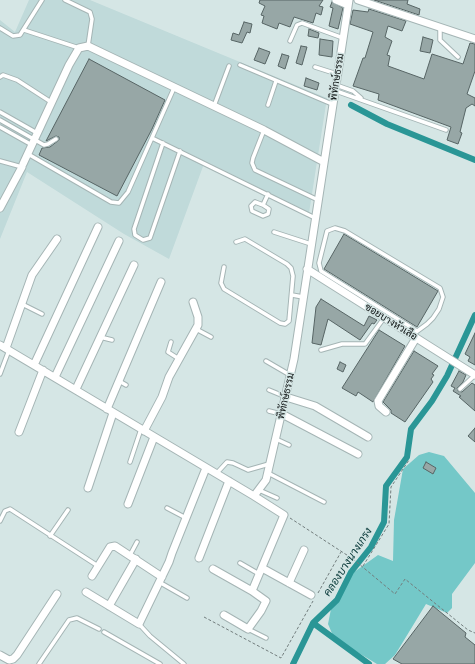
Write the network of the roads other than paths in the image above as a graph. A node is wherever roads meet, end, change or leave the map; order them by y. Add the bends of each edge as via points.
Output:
1 (42, 0) edge
2 (65, 0) edge
3 (336, 0) edge
4 (358, 0) edge
5 (349, 2) edge
6 (0, 28) edge
7 (440, 28) junction
8 (24, 30) junction
9 (343, 38) junction
10 (475, 39) edge
11 (290, 41) dead end
12 (88, 46) junction
13 (79, 48) junction
14 (458, 57) dead end
15 (240, 65) dead end
16 (229, 66) dead end
17 (315, 67) dead end
18 (337, 74) junction
19 (0, 77) edge
20 (276, 81) junction
21 (174, 88) junction
22 (335, 88) junction
23 (51, 102) junction
24 (332, 104) junction
25 (214, 106) junction
26 (268, 106) dead end
27 (0, 112) edge
28 (0, 120) edge
29 (0, 127) edge
30 (264, 130) junction
31 (446, 130) dead end
32 (152, 138) junction
33 (34, 139) junction
34 (56, 139) dead end
35 (163, 143) junction
36 (180, 151) junction
37 (28, 154) junction
38 (0, 162) edge
39 (324, 162) junction
40 (22, 166) junction
41 (268, 194) junction
42 (318, 200) junction
43 (263, 205) junction
44 (0, 208) edge
45 (315, 218) junction
46 (98, 227) dead end
47 (274, 232) dead end
48 (57, 239) dead end
49 (119, 241) dead end
50 (236, 242) dead end
51 (311, 244) junction
52 (134, 265) dead end
53 (224, 267) dead end
54 (307, 269) junction
55 (161, 282) dead end
56 (292, 295) junction
57 (303, 297) junction
58 (193, 302) dead end
59 (22, 304) junction
60 (42, 314) dead end
61 (384, 318) junction
62 (195, 329) junction
63 (415, 334) junction
64 (100, 337) junction
65 (211, 337) dead end
66 (112, 340) dead end
67 (171, 342) dead end
68 (5, 348) edge
69 (321, 350) dead end
70 (179, 359) junction
71 (266, 361) dead end
72 (34, 365) junction
73 (43, 370) junction
74 (0, 374) edge
75 (291, 375) junction
76 (475, 375) edge
77 (55, 377) junction
78 (119, 381) junction
79 (126, 385) dead end
80 (76, 389) junction
81 (460, 389) dead end
82 (269, 390) dead end
83 (286, 397) junction
84 (110, 411) junction
85 (269, 411) dead end
86 (386, 412) dead end
87 (282, 414) junction
88 (143, 430) junction
89 (19, 432) dead end
90 (154, 437) junction
91 (368, 437) dead end
92 (276, 439) junction
93 (289, 445) dead end
94 (358, 454) dead end
95 (130, 462) dead end
96 (270, 464) junction
97 (206, 468) junction
98 (268, 473) junction
99 (216, 474) junction
100 (228, 482) junction
101 (88, 488) dead end
102 (259, 490) junction
103 (254, 496) junction
104 (277, 498) dead end
105 (324, 502) dead end
106 (128, 504) dead end
107 (167, 508) dead end
108 (68, 510) dead end
109 (186, 518) junction
110 (0, 521) edge
111 (50, 536) junction
112 (137, 542) dead end
113 (304, 550) dead end
114 (133, 557) junction
115 (199, 558) dead end
116 (240, 563) dead end
117 (98, 566) junction
118 (214, 569) dead end
119 (260, 571) junction
120 (92, 576) dead end
121 (161, 580) junction
122 (289, 583) junction
123 (252, 591) junction
124 (86, 592) dead end
125 (57, 594) dead end
126 (314, 596) road end
127 (187, 598) dead end
128 (109, 606) junction
129 (224, 615) dead end
130 (139, 624) junction
131 (248, 629) junction
132 (99, 630) dead end
133 (104, 632) dead end
134 (266, 638) dead end
135 (0, 655) edge
136 (39, 664) edge
137 (160, 664) edge
138 (184, 664) edge

1 - 8 lane
2 - 12 lane via 90,12 92,19
3 - 5 street
4 - 7 street
5 - 9 street, พิทักษ์ธรรม
6 - 8 lane via 17,37
7 - 10 street
7 - 14 lane via 440,40
8 - 13 lane
9 - 11 lane via 302,23 297,26
9 - 18 street, พิทักษ์ธรรม
12 - 13 street
12 - 21 street
13 - 23 street
15 - 20 lane
16 - 25 lane
17 - 18 lane
18 - 22 street, พิทักษ์ธรรม
19 - 23 lane via 3,75 17,80
20 - 24 lane
20 - 26 lane
21 - 25 street
21 - 32 lane
22 - 24 street, พิทักษ์ธรรม
22 - 31 lane
23 - 33 street
24 - 39 street, พิทักษ์ธรรม
25 - 30 street
27 - 33 lane
28 - 33 lane
29 - 33 lane
30 - 39 street
30 - 42 lane via 253,158 254,170
32 - 35 lane
32 - 37 lane via 128,192 122,201 116,203
33 - 34 lane via 44,145
33 - 37 street
35 - 36 lane
35 - 36 lane via 134,229 135,235 142,240 150,238
36 - 41 lane
37 - 40 street
38 - 40 lane
39 - 42 street, พิทักษ์ธรรม
40 - 44 street
41 - 43 lane
41 - 45 lane
42 - 45 street, พิทักษ์ธรรม
43 - 43 lane via 270,211 266,215 250,208 255,202
45 - 51 street, พิทักษ์ธรรม
46 - 72 street
47 - 51 lane
48 - 59 street via 32,275
49 - 77 street
50 - 56 lane via 245,239 287,264 293,276
51 - 54 street, พิทักษ์ธรรม
52 - 64 street
53 - 56 lane via 221,283 224,289 280,323 285,324 289,321
54 - 57 street, พิทักษ์ธรรม
54 - 61 street, ซอยบางหัวเสือ
55 - 78 street
56 - 57 lane
57 - 75 street, พิทักษ์ธรรม
58 - 62 street via 199,321
59 - 60 lane
59 - 68 street
61 - 63 street, ซอยบางหัวเสือ
61 - 69 lane via 365,344 342,344
62 - 65 lane
62 - 70 street
63 - 63 lane via 321,271 318,263 327,231 335,228 345,231 437,286 443,297 441,305 433,318
63 - 76 street, ซอยบางหัวเสือ
63 - 86 street via 378,401 379,406
64 - 66 lane
64 - 80 street
67 - 70 lane via 168,352
68 - 72 street
68 - 74 lane
70 - 88 street via 162,397
71 - 75 lane
72 - 73 street
73 - 77 street
73 - 89 street
75 - 83 street, พิทักษ์ธรรม
76 - 81 lane
77 - 80 street
78 - 79 lane
78 - 84 street
80 - 84 street
82 - 83 lane
83 - 87 street, พิทักษ์ธรรม
83 - 91 street via 315,406
84 - 88 street
84 - 101 street
85 - 87 lane
87 - 92 street, พิทักษ์ธรรม
87 - 94 street
88 - 90 street
88 - 95 lane
90 - 97 street
90 - 106 street
92 - 93 lane
92 - 96 street, พิทักษ์ธรรม
96 - 98 street, พิทักษ์ธรรม
96 - 99 lane via 248,470 227,462
97 - 99 street
97 - 109 street
98 - 102 street, พิทักษ์ธรรม
98 - 105 lane
99 - 100 street
100 - 103 street
100 - 115 street
102 - 103 street, พิทักษ์ธรรม
102 - 104 lane
103 - 119 street via 284,515
107 - 109 lane
108 - 111 lane
109 - 121 street
110 - 111 lane via 5,511 10,509
111 - 117 lane
112 - 114 lane
113 - 122 street
114 - 117 street via 113,546
114 - 121 street
114 - 128 street
116 - 119 lane
117 - 120 street
118 - 123 street
119 - 122 street
119 - 123 street
121 - 127 lane
121 - 130 street
122 - 126 street
123 - 131 street via 266,601
124 - 128 street
125 - 135 street via 17,655 9,660
128 - 130 street
129 - 131 street
130 - 138 lane
131 - 134 lane
132 - 136 lane via 77,618 69,620
133 - 137 lane

